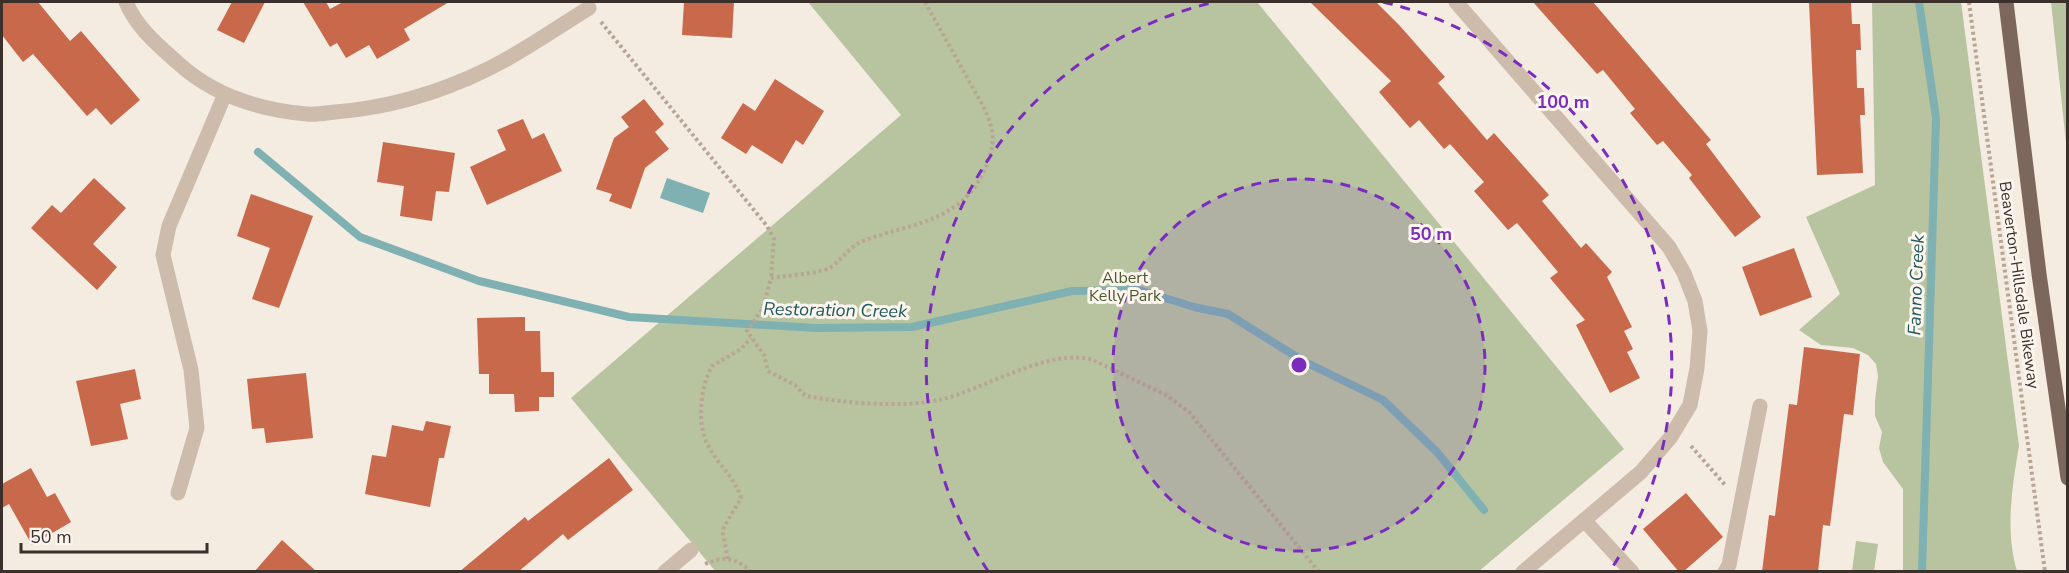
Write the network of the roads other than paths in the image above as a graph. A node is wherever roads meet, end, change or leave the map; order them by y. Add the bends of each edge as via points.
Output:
1 (126, 2) edge
2 (1456, 2) edge
3 (2006, 2) edge
4 (589, 8) road end
5 (225, 94) junction
6 (1760, 406) dead end
7 (2067, 478) edge
8 (178, 493) dead end
9 (1584, 520) junction
10 (690, 550) dead end
11 (665, 572) edge
12 (1524, 572) edge
13 (1632, 572) edge
14 (1725, 572) edge

1 - 5 street via 148,36 189,74
2 - 9 street via 1668,247 1695,301 1701,331 1690,405 1670,438 1641,472
3 - 7 main road
4 - 5 street via 486,70 366,110 309,115 254,106
5 - 8 street via 169,226 163,255 191,370 197,428
6 - 14 street
9 - 12 street
9 - 13 street
10 - 11 street

